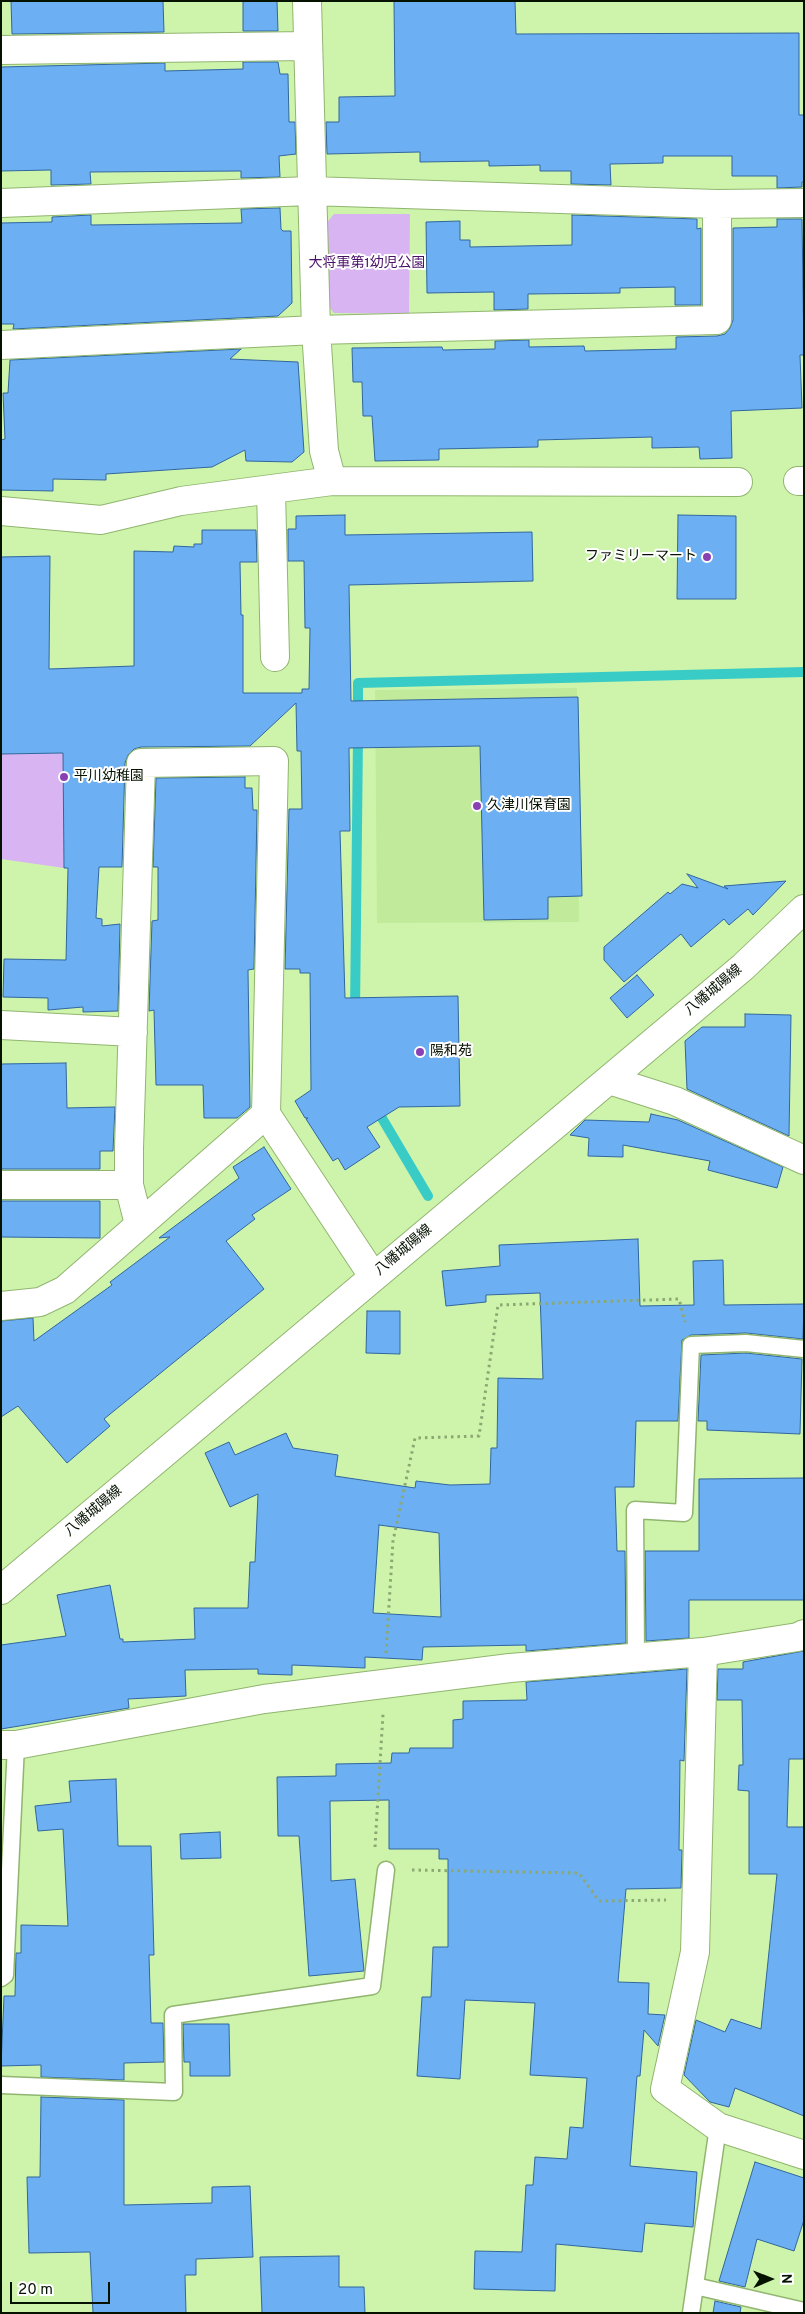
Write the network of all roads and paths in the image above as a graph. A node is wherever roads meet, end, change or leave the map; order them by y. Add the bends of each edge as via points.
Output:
1 (307, 1) edge
2 (307, 46) junction
3 (1, 50) edge
4 (310, 191) junction
5 (1, 203) edge
6 (804, 203) edge
7 (717, 204) junction
8 (316, 330) junction
9 (1, 345) edge
10 (332, 481) junction
11 (738, 482) dead end
12 (271, 490) junction
13 (1, 512) edge
14 (275, 657) dead end
15 (804, 909) edge
16 (1, 1025) edge
17 (133, 1032) junction
18 (610, 1080) junction
19 (266, 1114) junction
20 (804, 1160) edge
21 (1, 1185) edge
22 (129, 1185) junction
23 (139, 1224) junction
24 (373, 1276) junction
25 (1, 1306) edge
26 (691, 1344) junction
27 (804, 1349) edge
28 (1, 1590) edge
29 (804, 1634) edge
30 (703, 1652) junction
31 (636, 1657) junction
32 (384, 1683) junction
33 (9, 1745) edge
34 (386, 1870) junction
35 (697, 1900) junction
36 (1, 1978) edge
37 (1, 2085) edge
38 (718, 2127) junction
39 (804, 2155) edge
40 (695, 2286) junction
41 (804, 2311) edge
42 (691, 2313) edge

1 - 2 street
2 - 3 street
2 - 4 street
4 - 5 street
4 - 7 street
4 - 8 street
6 - 7 street
7 - 8 street via 717,320
8 - 9 street
8 - 10 street via 324,451
10 - 11 street
10 - 12 street
12 - 13 street via 181,501 101,520
12 - 14 street
15 - 18 street, 八幡城陽線 via 743,967
16 - 17 street
17 - 19 street via 141,763 274,761
17 - 22 street
18 - 20 street via 675,1101
18 - 24 street, 八幡城陽線
19 - 23 street
19 - 24 street
21 - 22 street
22 - 23 street
23 - 25 street via 65,1290 40,1302
24 - 28 street, 八幡城陽線
26 - 27 lane via 746,1343
26 - 31 lane via 684,1513 635,1510
26 - 32 path via 679,1299 498,1305 479,1436 415,1438 393,1541
29 - 30 street
30 - 31 street
30 - 35 street
31 - 32 street
32 - 33 street via 264,1699
32 - 34 path via 375,1851
33 - 36 lane via 5,1975
34 - 35 path via 579,1873 599,1901
34 - 37 lane via 372,1986 172,2015 174,2092
35 - 38 street via 695,1952 665,2089
38 - 39 street
38 - 40 lane
40 - 41 lane
40 - 42 lane

